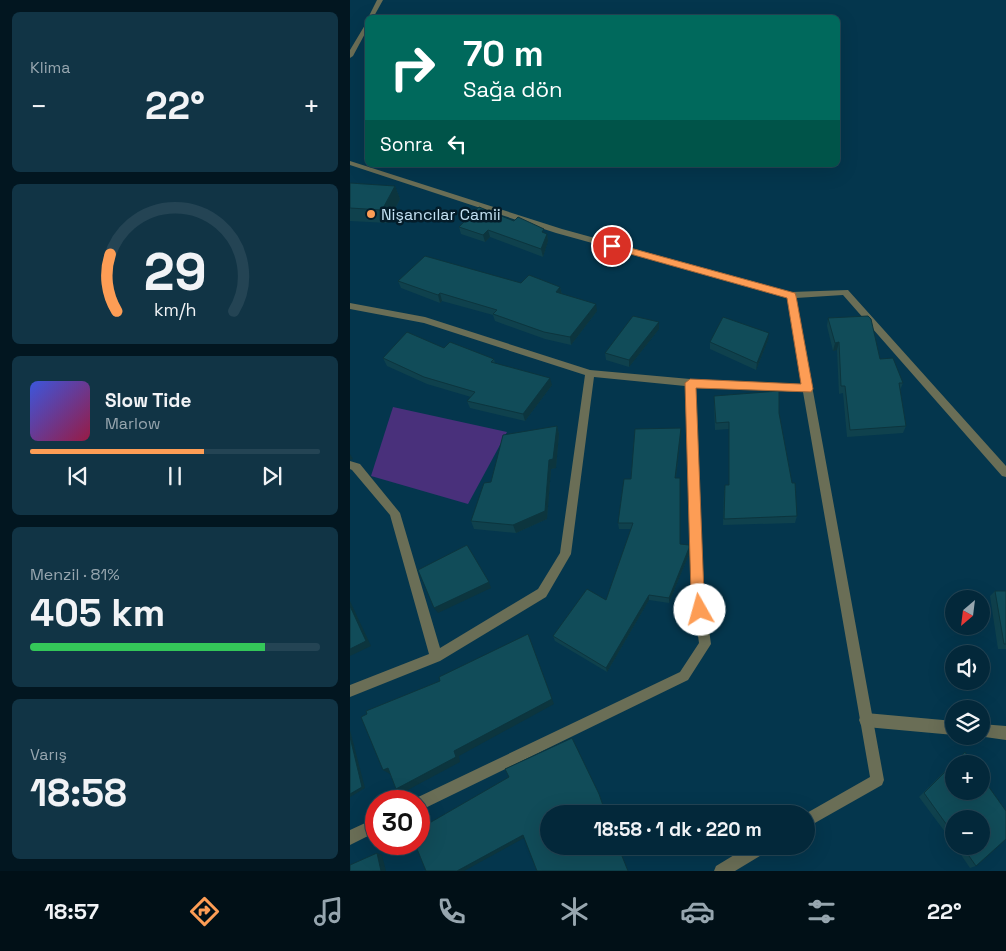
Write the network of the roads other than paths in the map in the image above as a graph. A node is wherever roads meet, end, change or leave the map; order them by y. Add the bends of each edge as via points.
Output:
1 (380, 0) edge
2 (372, 15) edge
3 (365, 28) edge
4 (350, 56) edge
5 (350, 163) edge
6 (791, 296) junction
7 (350, 306) edge
8 (590, 372) junction
9 (690, 383) junction
10 (808, 389) junction
11 (350, 465) edge
12 (1006, 473) edge
13 (436, 657) junction
14 (350, 691) edge
15 (866, 720) junction
16 (945, 727) edge
17 (990, 732) edge
18 (1006, 733) edge
19 (430, 799) edge
20 (815, 816) edge
21 (365, 830) edge
22 (350, 838) edge
23 (748, 855) edge
24 (721, 871) edge

1 - 2 street
3 - 4 street
5 - 6 street via 558,231
6 - 10 street
6 - 12 street via 845,292
7 - 8 street via 425,320
8 - 9 street
8 - 13 street via 565,554 542,594
9 - 10 street
9 - 19 street via 698,594 705,644 684,676
10 - 15 street
11 - 13 street via 356,467 395,513
13 - 14 street
15 - 16 street
15 - 20 street via 877,780
17 - 18 street
21 - 22 street
23 - 24 street

